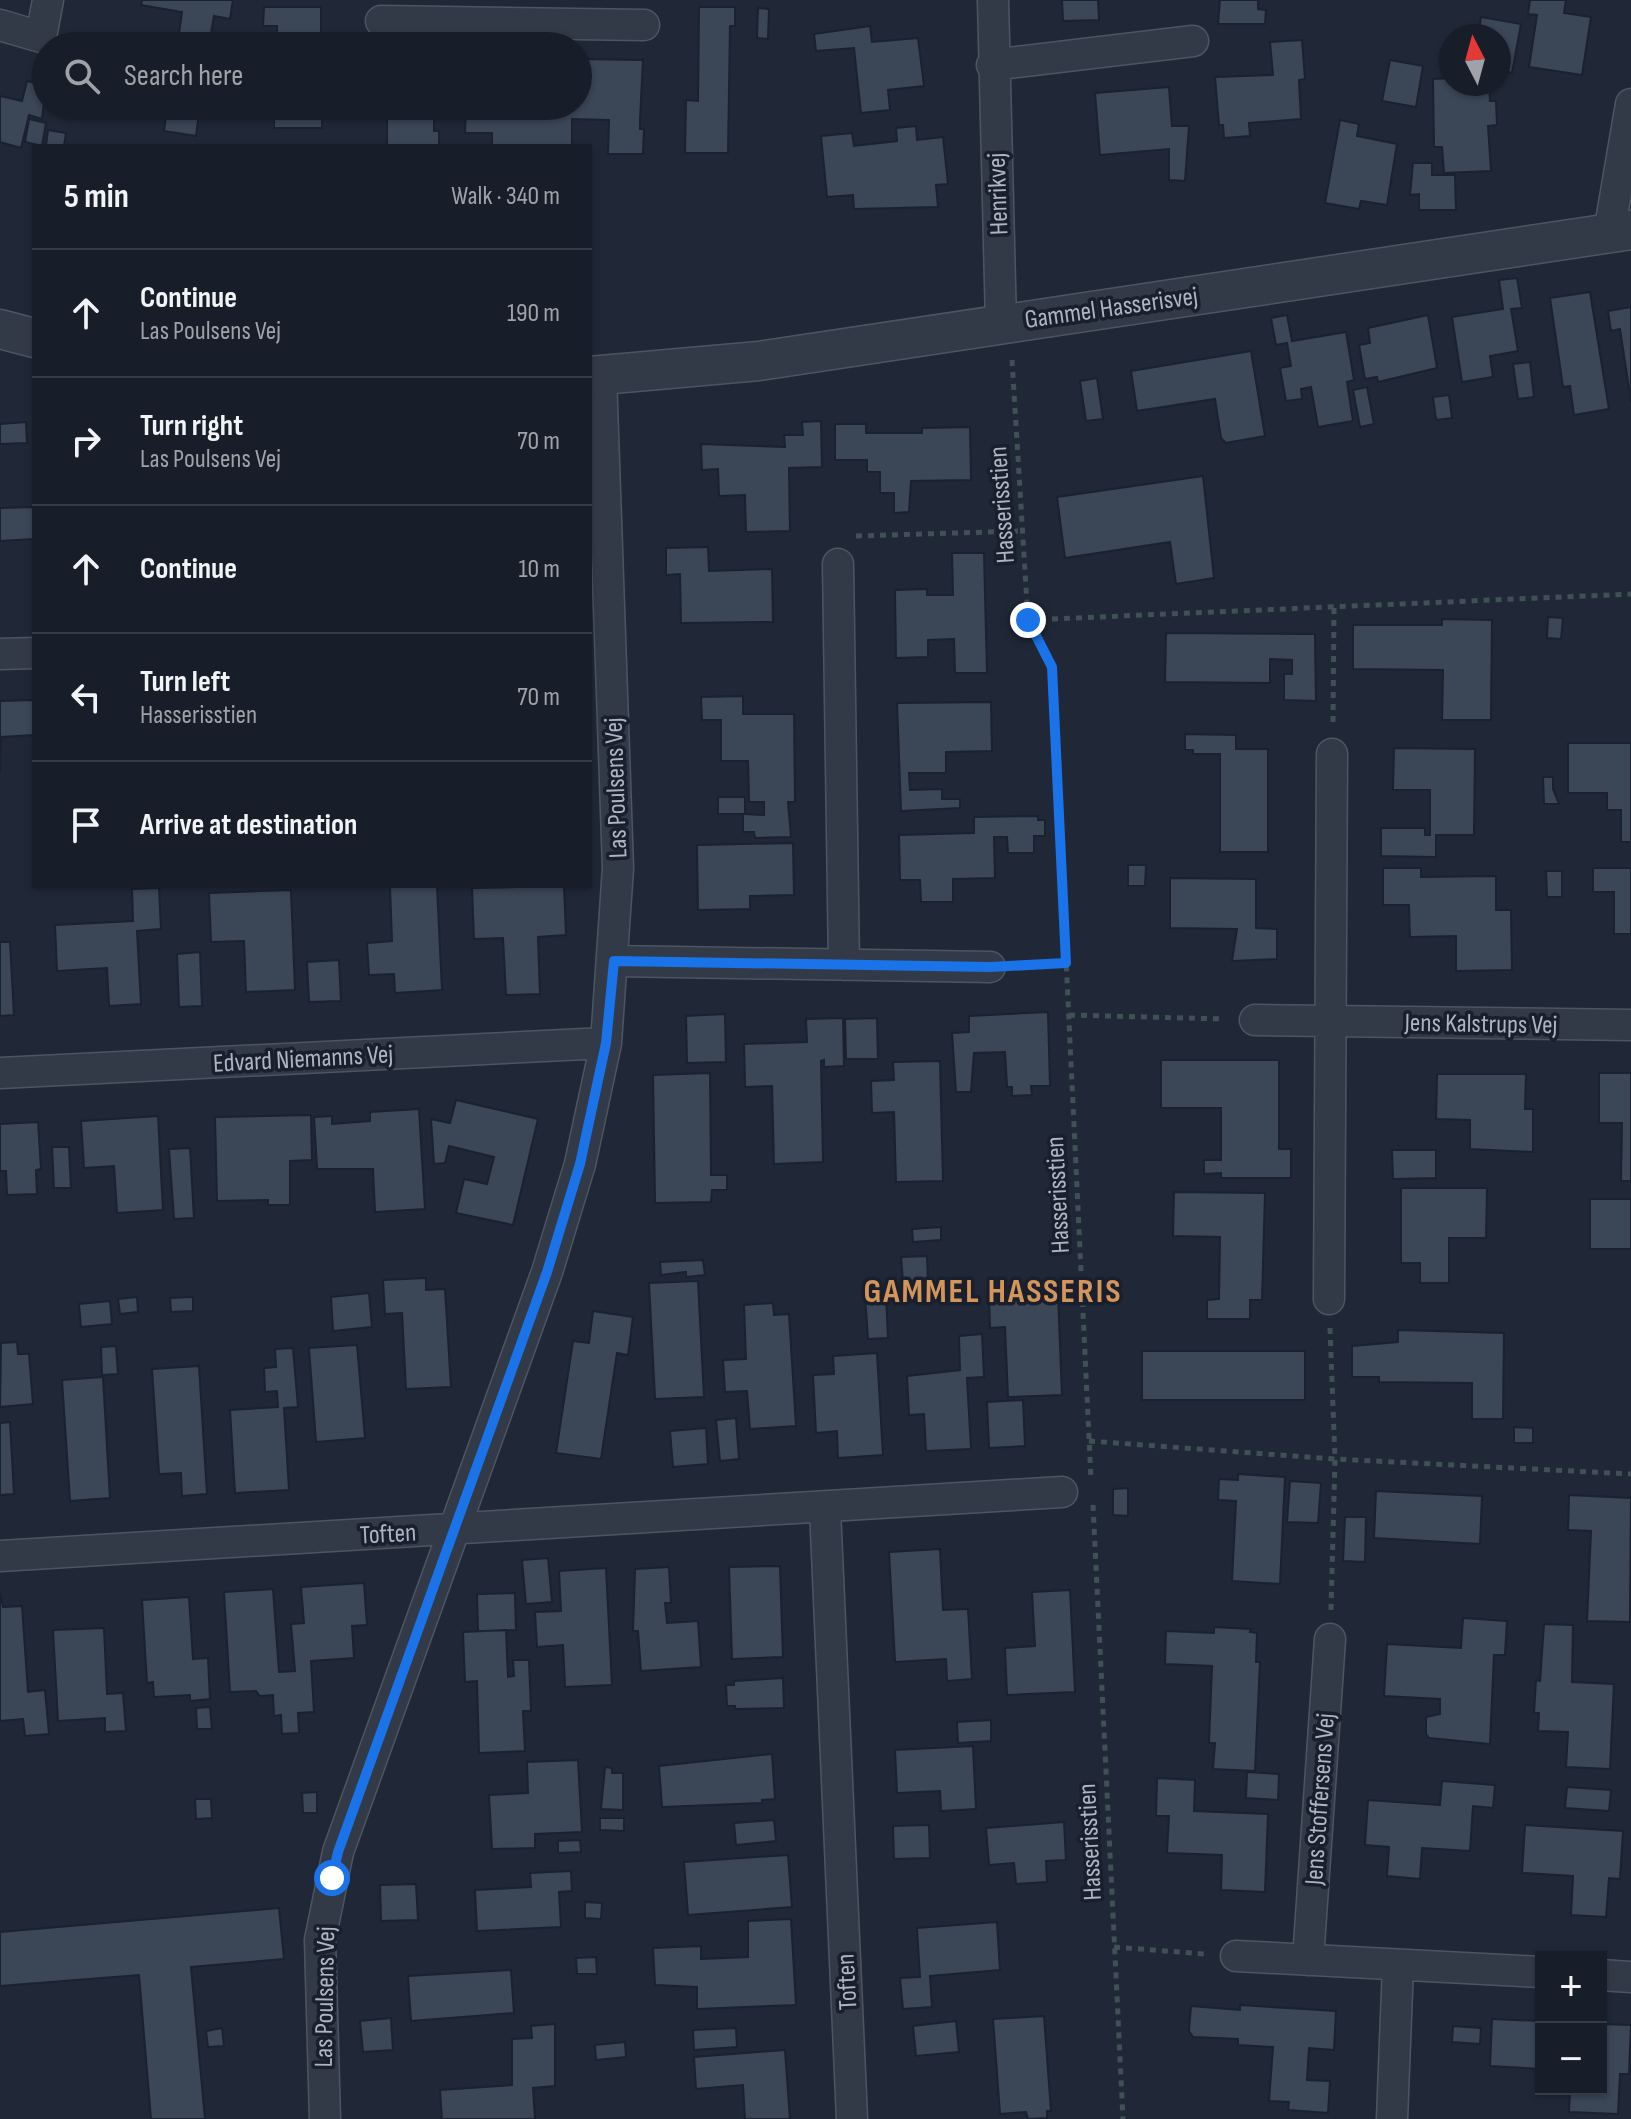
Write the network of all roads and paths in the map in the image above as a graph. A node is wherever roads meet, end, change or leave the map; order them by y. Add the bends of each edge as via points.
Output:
1 (48, 0) edge
2 (993, 0) edge
3 (511, 12) edge
4 (381, 21) dead end
5 (0, 25) edge
6 (644, 25) dead end
7 (42, 32) edge
8 (32, 34) edge
9 (1193, 41) dead end
10 (992, 65) junction
11 (1631, 104) edge
12 (1620, 231) edge
13 (1001, 324) junction
14 (0, 329) edge
15 (32, 337) edge
16 (596, 376) edge
17 (1022, 531) junction
18 (838, 564) joint
19 (1631, 594) edge
20 (1334, 607) junction
21 (1028, 620) junction
22 (600, 625) edge
23 (32, 653) edge
24 (0, 654) edge
25 (1332, 754) joint
26 (614, 961) junction
27 (1066, 963) junction
28 (844, 965) junction
29 (990, 967) joint
30 (1069, 1015) junction
31 (1255, 1020) joint
32 (1331, 1020) junction
33 (1631, 1025) edge
34 (606, 1043) junction
35 (0, 1073) edge
36 (1329, 1299) joint
37 (1089, 1441) junction
38 (1335, 1459) junction
39 (1631, 1474) edge
40 (1062, 1492) dead end
41 (825, 1509) junction
42 (452, 1530) junction
43 (0, 1556) edge
44 (1330, 1639) joint
45 (1114, 1947) junction
46 (1236, 1956) joint
47 (1308, 1960) junction
48 (1398, 1965) junction
49 (1535, 1972) edge
50 (1607, 1975) edge
51 (1631, 1977) edge
52 (325, 2119) edge
53 (852, 2119) edge
54 (1123, 2119) edge
55 (1392, 2119) edge

1 - 7 street
2 - 10 street, Henrikvej
3 - 4 street
3 - 6 street
5 - 8 street
9 - 10 street
10 - 13 street, Henrikvej
11 - 12 street
12 - 13 street, Gammel Hasserisvej
13 - 16 street, Gammel Hasserisvej via 759,361
13 - 17 path, Hasserisstien via 1012,359
14 - 15 street
16 - 22 street, Las Poulsens Vej
17 - 18 path via 851,536
17 - 21 path, Hasserisstien
18 - 28 street
19 - 20 path
20 - 21 path
20 - 25 path
21 - 27 path, Hasserisstien via 1052,667
22 - 26 street, Las Poulsens Vej via 618,868
23 - 24 street
25 - 32 street
26 - 28 street
26 - 34 street, Las Poulsens Vej
27 - 29 path
27 - 30 path, Hasserisstien
28 - 29 street
30 - 31 path
30 - 37 path, Hasserisstien
31 - 32 street, Jens Kalstrups Vej
32 - 33 street, Jens Kalstrups Vej
32 - 36 street
34 - 35 street, Edvard Niemanns Vej
34 - 42 street, Las Poulsens Vej via 580,1164 547,1272
36 - 38 path
37 - 38 path
37 - 45 path, Hasserisstien
38 - 39 path
38 - 44 path
40 - 41 street, Toften
41 - 42 street, Toften
41 - 53 street, Toften
42 - 43 street, Toften
42 - 52 street, Las Poulsens Vej via 332,1878 320,1940
44 - 47 street, Jens Stoffersens Vej
45 - 46 path
45 - 54 path, Hasserisstien
46 - 47 street
47 - 48 street
48 - 49 street
48 - 55 street
50 - 51 street

